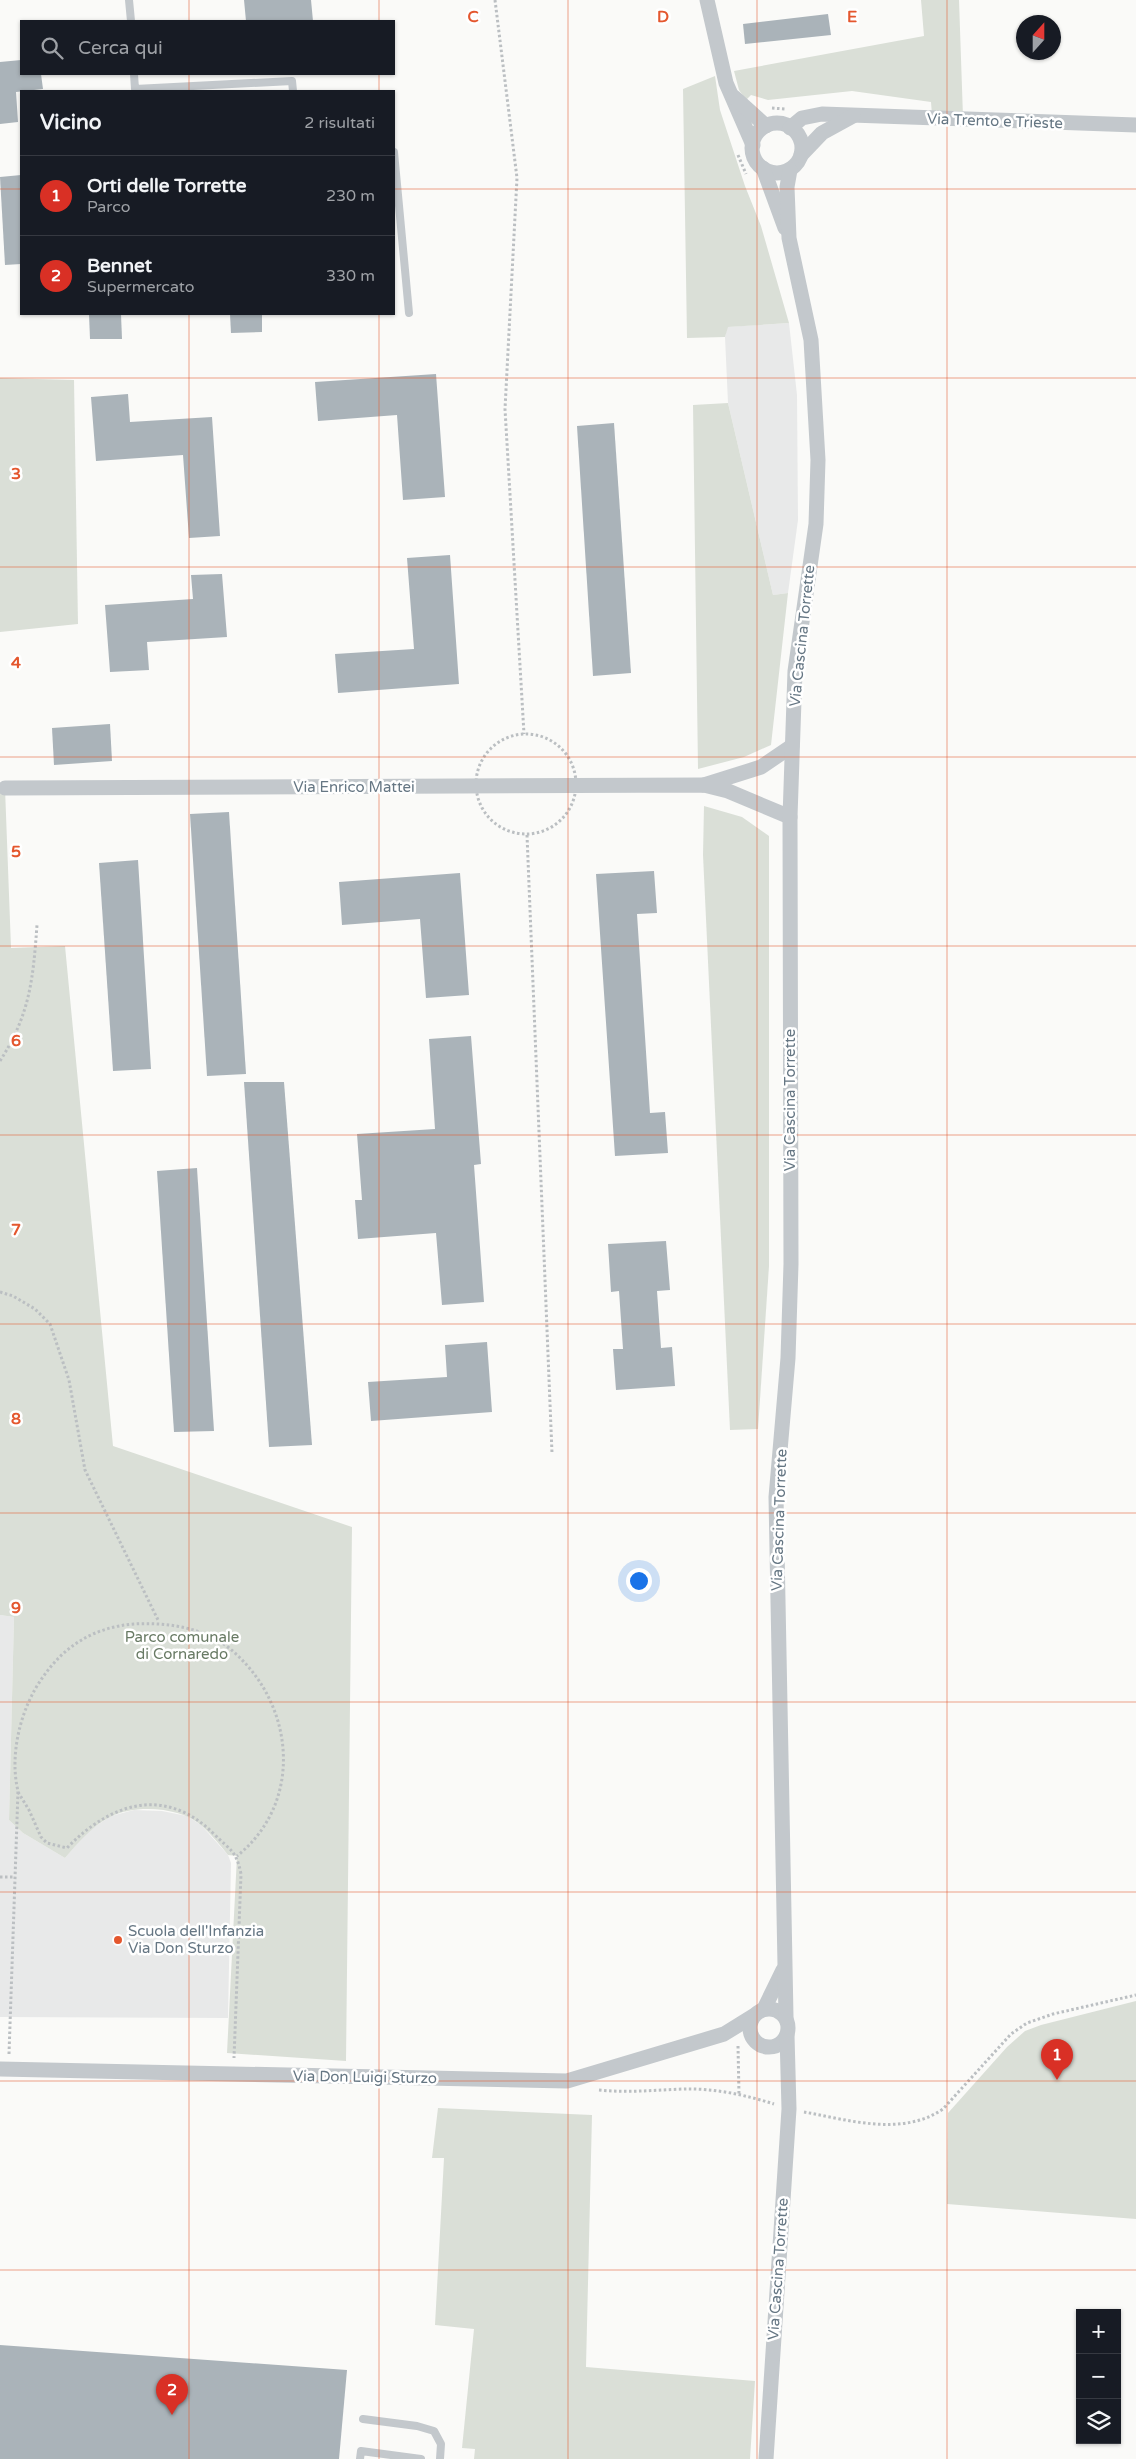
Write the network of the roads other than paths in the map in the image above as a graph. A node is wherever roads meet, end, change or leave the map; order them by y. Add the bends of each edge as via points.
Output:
1 (129, 0) edge
2 (707, 0) edge
3 (130, 20) edge
4 (134, 75) edge
5 (293, 90) edge
6 (732, 94) junction
7 (854, 116) junction
8 (1136, 125) edge
9 (766, 126) junction
10 (790, 128) junction
11 (752, 145) junction
12 (801, 155) junction
13 (395, 163) edge
14 (763, 168) junction
15 (790, 170) junction
16 (789, 238) junction
17 (409, 313) dead end
18 (792, 746) junction
19 (704, 786) junction
20 (5, 788) dead end
21 (790, 817) junction
22 (784, 1966) junction
23 (758, 2012) junction
24 (786, 2017) junction
25 (724, 2034) junction
26 (787, 2035) junction
27 (760, 2044) junction
28 (4, 2069) edge
29 (789, 2078) junction
30 (363, 2419) dead end
31 (360, 2459) edge
32 (422, 2459) edge
33 (440, 2459) edge
34 (766, 2459) edge

1 - 3 lane
2 - 6 street via 726,83
4 - 5 lane via 135,89 292,81
6 - 9 street
6 - 11 street
7 - 8 street, Via Trento e Trieste
7 - 10 street, Via Trento e Trieste via 813,115 802,118
7 - 12 street, Via Trento e Trieste via 822,133
9 - 10 street via 775,124
9 - 11 street
10 - 12 street via 800,139
11 - 14 street via 754,158
12 - 15 street
13 - 17 lane
14 - 15 street via 776,173
14 - 16 street, Via Cascina Torrette
15 - 16 street, Via Cascina Torrette via 787,187
16 - 18 street, Via Cascina Torrette via 811,340 818,460 816,524 796,671
18 - 19 street, Via Enrico Mattei via 761,767
18 - 21 street, Via Cascina Torrette
19 - 20 street, Via Enrico Mattei
19 - 21 street, Via Enrico Mattei via 728,791
21 - 22 street, Via Cascina Torrette via 791,1264 788,1358 776,1497
22 - 23 street, Via Cascina Torrette
22 - 24 street, Via Cascina Torrette
23 - 24 street via 776,2009
23 - 25 street, Via Don Luigi Sturzo
23 - 27 street via 750,2029
24 - 26 street
25 - 27 street, Via Don Luigi Sturzo
25 - 28 street, Via Don Luigi Sturzo via 567,2081
26 - 27 street via 779,2045
26 - 29 street, Via Cascina Torrette
27 - 29 street
29 - 34 street, Via Cascina Torrette
30 - 33 lane via 434,2431 441,2444
31 - 32 lane via 361,2452

